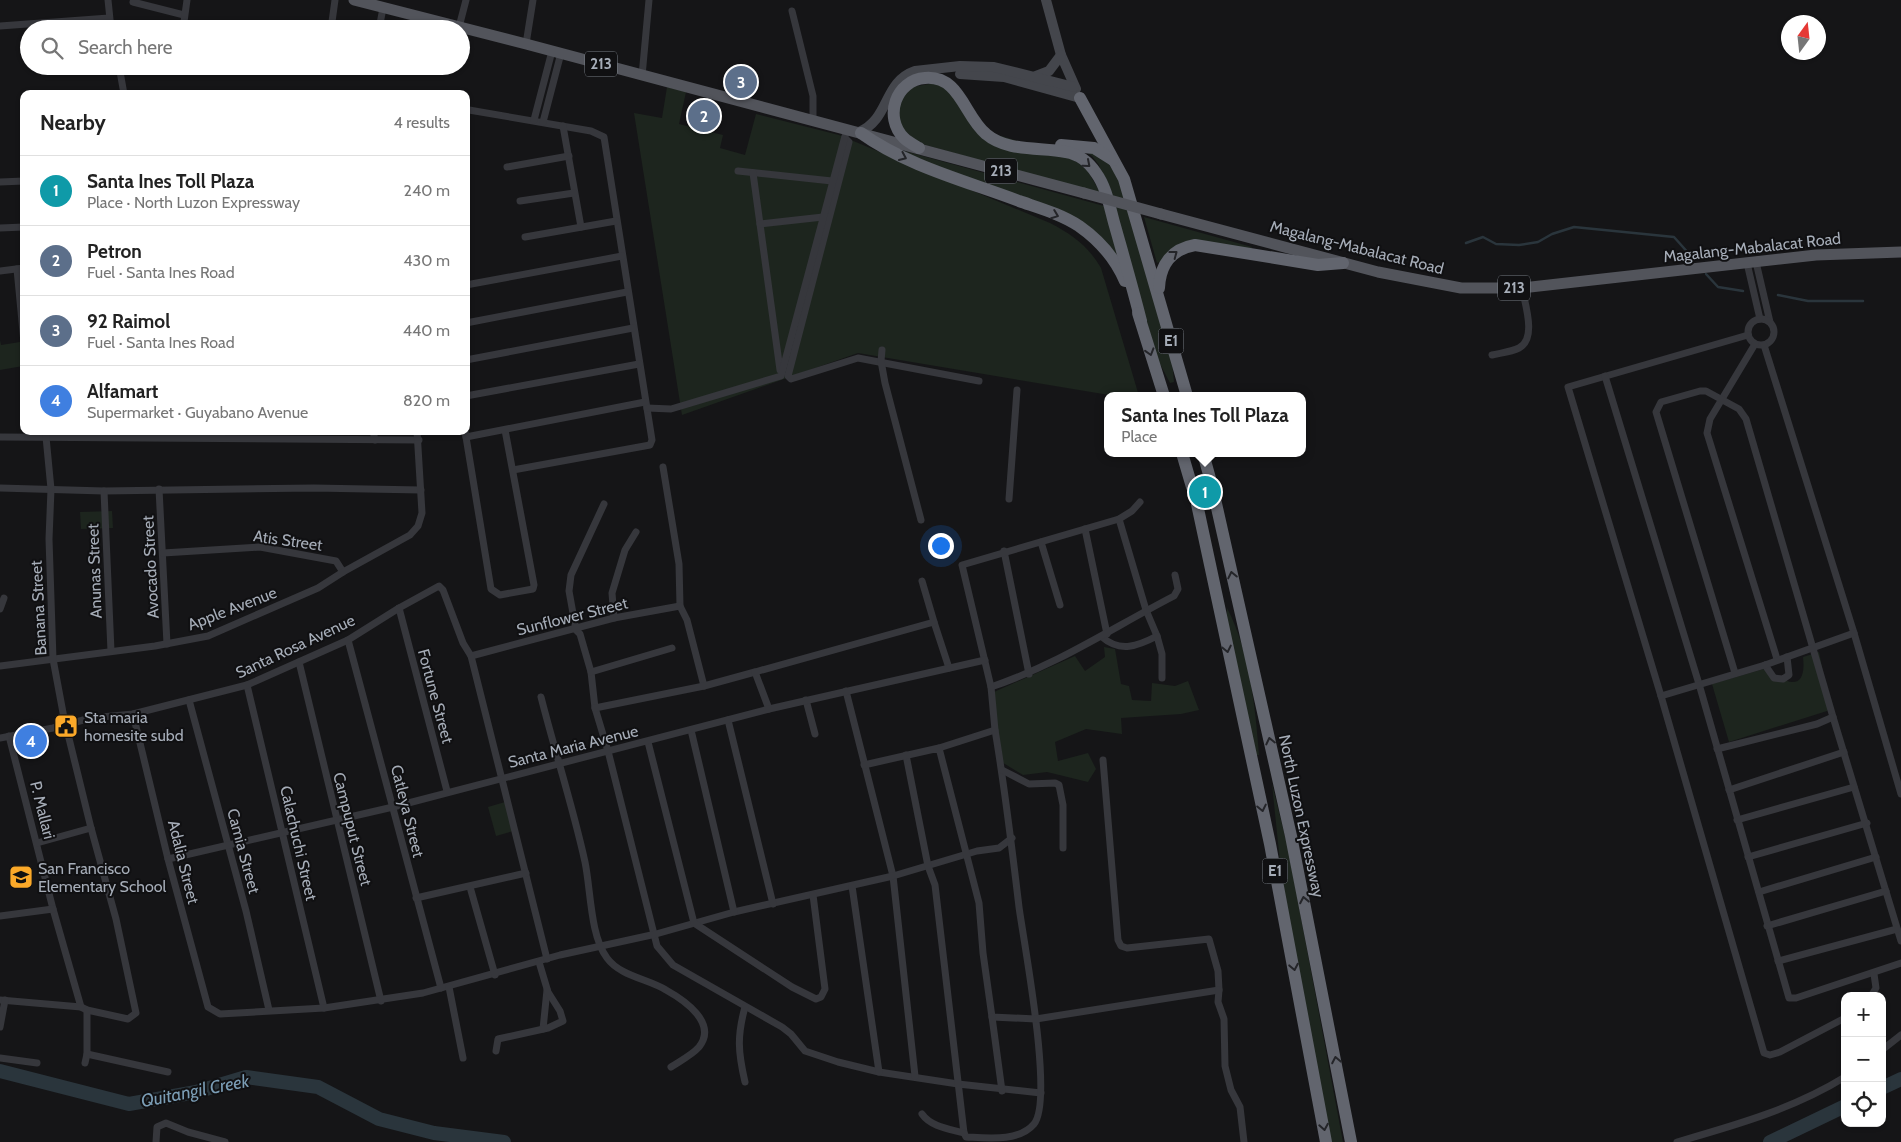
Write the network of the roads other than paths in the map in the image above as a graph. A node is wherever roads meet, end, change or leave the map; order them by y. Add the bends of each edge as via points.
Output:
1 (108, 0) edge
2 (187, 0) edge
3 (336, 0) edge
4 (354, 0) edge
5 (466, 0) edge
6 (533, 0) edge
7 (649, 0) edge
8 (1046, 0) edge
9 (133, 2) dead end
10 (383, 8) junction
11 (792, 11) dead end
12 (184, 16) junction
13 (109, 18) joint
14 (82, 20) edge
15 (184, 20) edge
16 (333, 20) edge
17 (381, 20) edge
18 (431, 20) edge
19 (461, 20) edge
20 (20, 25) edge
21 (0, 26) edge
22 (470, 30) edge
23 (526, 44) junction
24 (557, 52) junction
25 (1061, 55) junction
26 (930, 69) junction
27 (960, 74) dead end
28 (121, 75) edge
29 (642, 76) junction
30 (1035, 76) junction
31 (545, 78) junction
32 (555, 80) junction
33 (123, 90) edge
34 (1077, 92) junction
35 (540, 98) junction
36 (549, 100) junction
37 (470, 110) edge
38 (534, 120) junction
39 (813, 120) junction
40 (543, 122) junction
41 (563, 126) junction
42 (860, 132) junction
43 (846, 134) junction
44 (919, 148) junction
45 (569, 156) junction
46 (1116, 163) junction
47 (507, 166) dead end
48 (738, 171) dead end
49 (753, 173) junction
50 (20, 181) edge
51 (832, 181) junction
52 (0, 182) edge
53 (574, 194) junction
54 (520, 201) dead end
55 (822, 217) junction
56 (616, 221) junction
57 (760, 224) junction
58 (20, 227) edge
59 (581, 227) junction
60 (0, 228) edge
61 (524, 238) dead end
62 (1901, 252) edge
63 (622, 256) junction
64 (1343, 263) junction
65 (1753, 267) junction
66 (20, 269) edge
67 (0, 271) edge
68 (470, 284) edge
69 (1522, 288) junction
70 (627, 292) junction
71 (1159, 298) junction
72 (1760, 319) junction
73 (1141, 321) junction
74 (470, 322) edge
75 (1770, 322) junction
76 (633, 328) junction
77 (1748, 335) junction
78 (1755, 344) junction
79 (1764, 345) junction
80 (882, 350) dead end
81 (1492, 355) dead end
82 (470, 359) edge
83 (882, 361) junction
84 (639, 364) junction
85 (781, 376) junction
86 (1605, 376) junction
87 (979, 381) dead end
88 (1017, 390) dead end
89 (1163, 392) edge
90 (1186, 392) edge
91 (470, 395) edge
92 (1722, 399) junction
93 (646, 405) junction
94 (505, 430) junction
95 (470, 434) edge
96 (23, 435) edge
97 (39, 435) edge
98 (69, 435) edge
99 (330, 435) edge
100 (374, 435) edge
101 (418, 435) edge
102 (466, 435) edge
103 (0, 437) edge
104 (46, 437) junction
105 (375, 440) junction
106 (419, 440) junction
107 (1183, 457) edge
108 (1204, 457) edge
109 (663, 467) dead end
110 (513, 470) junction
111 (1211, 482) dead end
112 (1192, 487) dead end
113 (0, 488) edge
114 (51, 489) junction
115 (159, 489) junction
116 (104, 490) junction
117 (421, 490) junction
118 (1009, 499) dead end
119 (1216, 499) dead end
120 (1140, 502) dead end
121 (604, 504) dead end
122 (1197, 504) dead end
123 (1118, 519) junction
124 (921, 520) dead end
125 (1085, 529) junction
126 (636, 532) dead end
127 (1041, 542) junction
128 (1004, 551) junction
129 (164, 553) junction
130 (343, 572) junction
131 (1175, 575) dead end
132 (922, 580) dead end
133 (4, 598) dead end
134 (1060, 605) dead end
135 (680, 606) junction
136 (0, 608) edge
137 (399, 608) junction
138 (1146, 610) junction
139 (614, 618) junction
140 (934, 622) junction
141 (576, 630) junction
142 (1854, 633) junction
143 (1104, 636) junction
144 (1157, 636) junction
145 (348, 640) junction
146 (167, 644) junction
147 (1813, 647) junction
148 (672, 648) dead end
149 (111, 651) junction
150 (471, 656) junction
151 (1787, 657) junction
152 (53, 659) junction
153 (1777, 659) junction
154 (985, 660) junction
155 (299, 662) junction
156 (1765, 665) junction
157 (0, 666) edge
158 (949, 668) junction
159 (591, 672) junction
160 (755, 672) junction
161 (1735, 673) junction
162 (1029, 674) junction
163 (1162, 678) dead end
164 (1699, 684) junction
165 (247, 685) junction
166 (704, 686) junction
167 (991, 687) junction
168 (846, 691) junction
169 (1661, 696) junction
170 (542, 697) dead end
171 (189, 700) junction
172 (806, 700) junction
173 (594, 708) junction
174 (769, 709) junction
175 (133, 714) junction
176 (1833, 717) junction
177 (728, 720) junction
178 (67, 725) junction
179 (691, 730) junction
180 (995, 730) junction
181 (815, 734) dead end
182 (9, 736) junction
183 (0, 738) edge
184 (648, 742) junction
185 (939, 748) junction
186 (1717, 750) junction
187 (608, 752) junction
188 (1844, 752) junction
189 (906, 756) junction
190 (1103, 760) dead end
191 (558, 765) junction
192 (864, 765) junction
193 (1002, 770) junction
194 (502, 778) junction
195 (1854, 787) junction
196 (1729, 790) junction
197 (447, 792) junction
198 (1901, 794) edge
199 (393, 807) junction
200 (336, 819) junction
201 (1736, 820) junction
202 (1867, 823) junction
203 (91, 828) junction
204 (282, 831) junction
205 (1012, 838) junction
206 (37, 843) junction
207 (227, 845) junction
208 (999, 848) junction
209 (1062, 848) dead end
210 (966, 855) junction
211 (1748, 856) junction
212 (1014, 857) junction
213 (1876, 857) junction
214 (168, 860) junction
215 (928, 866) junction
216 (526, 873) junction
217 (893, 876) junction
218 (852, 886) junction
219 (470, 887) junction
220 (1886, 891) junction
221 (1759, 892) junction
222 (813, 895) junction
223 (416, 898) junction
224 (773, 904) junction
225 (53, 909) junction
226 (734, 912) junction
227 (0, 916) edge
228 (694, 923) junction
229 (1767, 926) junction
230 (1897, 929) junction
231 (656, 934) junction
232 (1901, 941) edge
233 (599, 947) junction
234 (547, 959) junction
235 (1778, 961) junction
236 (539, 962) junction
237 (1901, 963) edge
238 (1874, 974) junction
239 (494, 975) junction
240 (445, 987) junction
241 (547, 988) junction
242 (1219, 990) junction
243 (1874, 992) edge
244 (3, 1000) edge
245 (381, 1001) junction
246 (745, 1007) junction
247 (324, 1008) junction
248 (84, 1009) junction
249 (269, 1010) junction
250 (992, 1017) junction
251 (1036, 1019) junction
252 (1841, 1020) edge
253 (0, 1027) edge
254 (543, 1029) junction
255 (1901, 1035) edge
256 (1886, 1047) edge
257 (496, 1051) dead end
258 (87, 1054) junction
259 (0, 1058) edge
260 (464, 1058) dead end
261 (37, 1063) dead end
262 (85, 1063) dead end
263 (671, 1067) dead end
264 (168, 1072) dead end
265 (879, 1072) junction
266 (915, 1076) junction
267 (1841, 1079) edge
268 (745, 1082) dead end
269 (958, 1084) junction
270 (1002, 1091) junction
271 (1041, 1093) junction
272 (922, 1114) dead end
273 (964, 1134) junction
274 (156, 1142) edge
275 (225, 1142) edge
276 (1244, 1142) edge
277 (1326, 1142) edge
278 (1351, 1142) edge
279 (1677, 1142) edge

1 - 13 street
2 - 12 street
3 - 16 street
4 - 10 main road, 213
5 - 19 street
6 - 23 street
7 - 29 street
8 - 25 main road
9 - 12 street
10 - 17 street
10 - 18 main road, 213
11 - 39 street via 813,96
12 - 15 street
13 - 14 street
20 - 21 street
22 - 23 main road, 213
23 - 24 main road, 213
24 - 29 main road, 213
24 - 31 street
24 - 32 street
25 - 30 main road via 1049,71
25 - 34 main road
26 - 30 main road via 987,66
26 - 42 main road via 915,70 902,77 890,92 877,121
26 - 46 highway via 945,73 958,82 986,122 997,132 1015,139 1094,148
27 - 34 main road via 1004,77
28 - 33 street
29 - 39 main road, 213
30 - 34 main road
31 - 32 street
31 - 35 street
32 - 36 street
34 - 46 highway
35 - 36 street
35 - 38 street
36 - 40 street
37 - 38 street
38 - 40 street
39 - 43 main road, 213
40 - 41 street
41 - 45 street
41 - 56 street via 604,137
42 - 43 main road, Magalang-Mabalacat Road / 213
42 - 44 main road, Magalang-Mabalacat Road / 213
42 -> 73 highway via 883,148 1078,226 1100,244 1117,265
43 - 51 street
43 - 83 street via 849,142 788,376 791,379 858,358
44 - 64 main road, Magalang-Mabalacat Road / 213, bridge
44 -> 73 highway via 903,137 897,128 894,106 899,94 910,84 932,78 952,87 976,124 990,138 1024,148 1069,153 1084,160 1101,182
45 - 47 street
45 - 53 street
46 - 71 highway
48 - 49 street
49 - 51 street
49 - 57 street
50 - 52 street
51 - 55 street
53 - 54 street
53 - 59 street
55 - 57 street
55 - 85 street
56 - 59 street
56 - 63 street
57 - 85 street
58 - 60 street
59 - 61 street
62 - 65 main road, Magalang-Mabalacat Road / 213 via 1816,255
63 - 68 street
63 - 70 street
64 - 69 main road, Magalang-Mabalacat Road / 213 via 1461,288
71 -> 64 highway via 1165,262 1189,246 1318,265
65 - 69 main road, Magalang-Mabalacat Road / 213
65 - 72 street
65 - 75 street
66 - 67 street
69 - 81 street via 1528,338 1520,348
70 - 74 street
70 - 76 street
71 - 90 highway, E1
72 - 75 street
72 - 77 street via 1749,326
73 -> 89 highway, E1
75 - 79 street via 1775,333
76 - 82 street
76 - 84 street
77 - 78 street
77 - 86 street
78 - 79 street
78 - 92 street
79 - 142 street
80 - 83 street
83 - 87 street
83 - 124 street
84 - 91 street
84 - 93 street
85 - 93 street via 671,409
86 - 164 street
86 - 169 street via 1568,387
88 - 118 street
92 - 147 street via 1739,409 1746,419
92 - 153 street via 1710,419 1707,433
92 - 161 street via 1700,390 1661,402 1656,412
93 - 94 street
93 - 110 street via 650,445
94 - 95 street
94 - 110 street
96 - 103 street
97 - 104 street
98 - 104 street
99 - 105 street
100 - 105 street
101 - 106 street, Apple Avenue
102 - 110 street via 490,590 500,595 533,589 534,585
104 - 114 street, Banana Street
105 - 106 street
106 - 117 street, Apple Avenue
107 - 112 highway
108 - 111 highway
109 - 135 street via 678,564
113 - 114 street
114 - 116 street
114 - 152 street, Banana Street via 49,539
115 - 116 street
115 - 117 street
115 - 129 street, Avocado Street
116 - 149 street, Anunas Street
117 - 130 street, Apple Avenue via 422,513 414,532
278 -> 119 highway, North Luzon Expressway / E1 via 1291,836
120 - 123 street
121 - 141 street via 571,575 569,591
122 -> 277 highway, E1 via 1270,844
123 - 125 street
123 - 138 street
125 - 127 street
125 - 143 street
126 - 139 street via 625,550 612,593
127 - 128 street
127 - 134 street
128 - 154 street via 962,564
128 - 162 street
129 - 130 street, Atis Street via 260,547 336,561
129 - 146 street, Avocado Street
130 - 146 street, Apple Avenue via 318,588 208,636
131 - 138 street via 1177,593
132 - 140 street
133 - 136 street
135 - 139 street, Sunflower Street
135 - 166 street via 687,620
137 - 145 street, Santa Rosa Avenue
137 - 150 street, Santa Rosa Avenue via 438,586 443,590
137 - 197 street, Fortune Street
138 - 143 street
138 - 144 street
139 - 141 street, Sunflower Street
140 - 158 street
140 - 160 street
141 - 150 street, Sunflower Street
141 - 159 street
142 - 147 street
142 - 198 street
143 - 144 street via 1112,644 1122,647
143 - 162 street
144 - 163 street via 1162,654
145 - 155 street, Santa Rosa Avenue
145 - 199 street, Catleya Street
146 - 149 street, Apple Avenue
147 - 151 street
147 - 176 street
148 - 159 street
149 - 152 street, Apple Avenue
150 - 194 street
151 - 153 street
151 - 156 street via 1789,675 1782,679 1774,678
152 - 157 street, Apple Avenue
152 - 178 street, Banana Street
153 - 156 street
154 - 158 street, Santa Maria Avenue
154 - 167 street
155 - 165 street, Santa Rosa Avenue
155 - 200 street, Campuput Street
156 - 161 street
158 - 168 street, Santa Maria Avenue
159 - 173 street
160 - 166 street
160 - 174 street
161 - 164 street
162 - 167 street
164 - 169 street
164 - 186 street
165 - 171 street, Santa Rosa Avenue
165 - 204 street, Calachuchi Street
166 - 173 street
167 - 180 street
168 - 172 street, Santa Maria Avenue
168 - 192 street
169 - 252 street via 1764,1053 1780,1052
170 - 191 street
171 - 175 street, Santa Rosa Avenue
171 - 207 street, Camia Street
172 - 174 street, Santa Maria Avenue
172 - 181 street
173 - 187 street
174 - 177 street, Santa Maria Avenue
175 - 178 street, Santa Rosa Avenue via 91,718
175 - 214 street, Adalia Street
176 - 186 street
176 - 188 street
177 - 179 street, Santa Maria Avenue
177 - 224 street
178 - 182 street, Santa Rosa Avenue
178 - 203 street, Banana Street
179 - 184 street, Santa Maria Avenue
179 - 226 street
180 - 185 street
180 - 193 street
182 - 183 street, Santa Rosa Avenue
182 - 206 street, P. Mallari
184 - 187 street, Santa Maria Avenue
184 - 228 street
185 - 189 street
185 - 210 street
186 - 196 street
187 - 191 street, Santa Maria Avenue
187 - 231 street
188 - 195 street
188 - 196 street
189 - 192 street
189 - 215 street
190 - 242 street via 1121,946 1209,939 1218,971
191 - 194 street, Santa Maria Avenue
191 - 233 street via 585,862
192 - 217 street
193 - 205 street
193 - 209 street via 1029,784 1059,785 1063,805
194 - 197 street, Santa Maria Avenue
194 - 216 street
195 - 201 street
195 - 202 street
196 - 201 street
197 - 199 street, Santa Maria Avenue
199 - 200 street, Santa Maria Avenue
199 - 223 street, Catleya Street
200 - 204 street, Santa Maria Avenue
200 - 245 street, Campuput Street
201 - 211 street
202 - 211 street
202 - 213 street
203 - 206 street
203 - 248 street, Banana Street via 116,919 136,1013 128,1018
204 - 207 street, Santa Maria Avenue
204 - 247 street, Calachuchi Street
205 - 208 street
205 - 212 street
206 - 225 street, P. Mallari
207 - 214 street, Santa Maria Avenue
207 - 249 street, Camia Street
208 - 210 street
208 - 212 street
210 - 215 street
210 - 250 street via 979,903
211 - 221 street
212 - 251 street
213 - 220 street
213 - 221 street
214 - 249 street, Adalia Street via 208,1007 215,1013 227,1015
215 - 217 street
215 - 269 street via 935,884
216 - 219 street
216 - 234 street
217 - 218 street
217 - 266 street
218 - 222 street
218 - 265 street
219 - 223 street
219 - 239 street
220 - 229 street
220 - 230 street
221 - 229 street
222 - 224 street
222 - 228 street via 825,990 821,997 816,998 792,987
223 - 240 street, Catleya Street
224 - 226 street
225 - 227 street
225 - 248 street, P. Mallari
226 - 228 street
228 - 231 street
229 - 235 street
230 - 232 street
230 - 235 street
231 - 233 street
231 - 246 street via 657,946 672,965
233 - 234 street
233 - 263 street via 612,964 666,989 701,1018 705,1027 704,1040
234 - 236 street
235 - 238 street via 1789,998
236 - 239 street
236 - 241 street
237 - 238 street
238 - 243 street
239 - 240 street
240 - 245 street
240 - 260 street, Catleya Street
241 - 254 street
241 - 254 street via 563,1021
242 - 251 street
242 - 276 street via 1218,1002 1224,1020 1225,1066 1231,1090 1240,1106
244 - 248 street
244 - 253 street
245 - 247 street
246 - 265 street via 791,1034 805,1051
246 - 268 street via 739,1029 738,1053
247 - 249 street
248 - 258 street, P. Mallari
250 - 251 street
250 - 270 street
251 - 271 street
254 - 257 street via 498,1040
255 - 256 street
258 - 262 street, P. Mallari
258 - 264 street
259 - 261 street
265 - 266 street
266 - 269 street
267 - 279 street via 1816,1095 1763,1117
269 - 270 street
269 - 273 street
270 - 271 street
271 - 273 street via 1037,1121 1022,1134 995,1138 966,1137
272 - 273 street via 933,1124
274 - 275 street via 157,1127 166,1123

